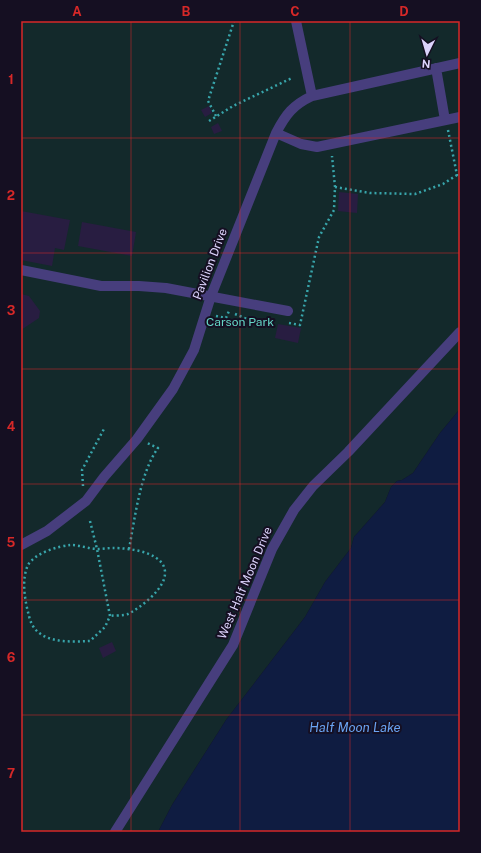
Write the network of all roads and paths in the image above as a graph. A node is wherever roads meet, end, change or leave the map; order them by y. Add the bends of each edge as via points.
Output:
1 (234, 21) edge
2 (296, 21) edge
3 (460, 63) edge
4 (436, 68) junction
5 (292, 78) dead end
6 (312, 96) junction
7 (216, 116) junction
8 (460, 117) edge
9 (209, 120) dead end
10 (445, 120) junction
11 (276, 133) junction
12 (330, 145) junction
13 (457, 175) junction
14 (460, 178) edge
15 (336, 187) junction
16 (21, 270) edge
17 (211, 296) junction
18 (288, 312) dead end
19 (214, 315) dead end
20 (271, 319) dead end
21 (285, 322) dead end
22 (460, 332) edge
23 (105, 427) dead end
24 (137, 439) junction
25 (83, 490) dead end
26 (90, 521) dead end
27 (21, 545) edge
28 (129, 549) junction
29 (97, 550) junction
30 (110, 616) junction
31 (115, 832) edge

1 - 7 path via 208,101
2 - 6 street
3 - 4 street, Pavilion Drive
4 - 6 street, Pavilion Drive
4 - 10 street
5 - 7 path
6 - 11 street, Pavilion Drive via 298,103 285,116
7 - 9 path
8 - 10 street
10 - 12 street
10 - 13 path
11 - 12 street via 301,144 317,147
11 - 17 street, Pavilion Drive
12 - 15 path
13 - 14 path
13 - 15 path via 443,184 415,194 370,193
15 - 21 path via 334,210 319,237 300,325
16 - 17 street via 100,286 153,287
17 - 18 street
17 - 24 street, Pavilion Drive via 194,350 173,389
19 - 20 path via 226,318 228,311 264,326
22 - 31 street, West Half Moon Drive via 313,486 294,510 272,549 233,645
23 - 25 path via 82,470
24 - 27 street, Pavilion Drive via 86,501 47,531
24 - 28 path via 158,448 151,458 139,497
26 - 29 path
28 - 29 path
28 - 30 path via 148,553 159,559 166,573 155,594 136,609 126,614
29 - 30 path
29 - 30 path via 73,545 56,547 41,554 29,564 25,576 27,610 38,632 54,640 67,642 90,641 105,627

